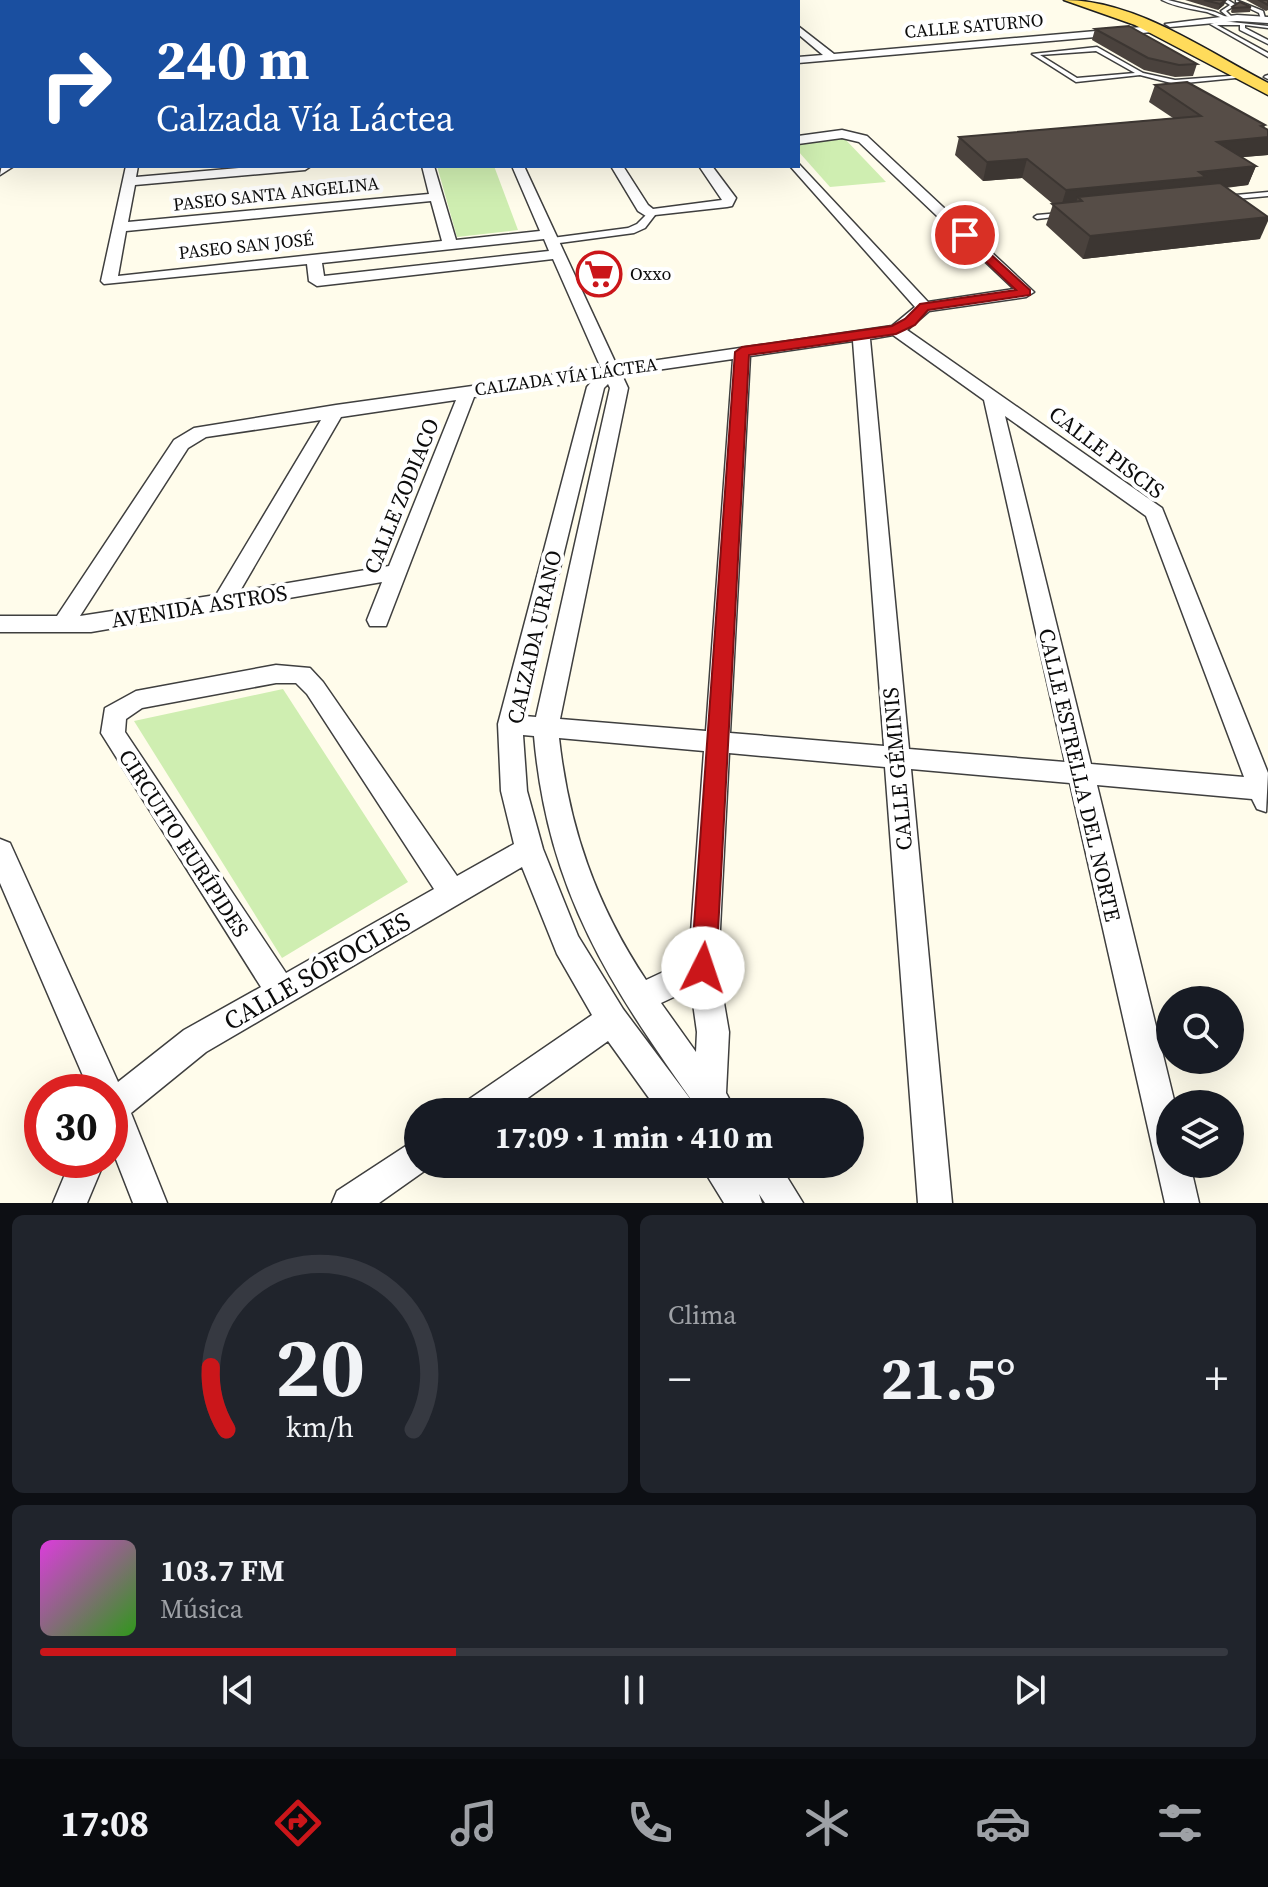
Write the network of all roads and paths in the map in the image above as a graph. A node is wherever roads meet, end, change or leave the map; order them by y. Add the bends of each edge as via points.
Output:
1 (1071, 0) edge
2 (1164, 0) edge
3 (1224, 0) edge
4 (1236, 0) edge
5 (1099, 3) edge
6 (1268, 6) edge
7 (1251, 7) junction
8 (1236, 20) junction
9 (1266, 22) edge
10 (1211, 24) junction
11 (1253, 24) junction
12 (1157, 30) junction
13 (800, 31) edge
14 (1225, 33) junction
15 (1268, 42) edge
16 (1268, 55) edge
17 (832, 57) junction
18 (800, 60) edge
19 (1141, 74) junction
20 (1243, 77) junction
21 (1268, 78) edge
22 (1268, 90) edge
23 (800, 140) edge
24 (132, 168) edge
25 (283, 168) edge
26 (429, 168) edge
27 (519, 168) edge
28 (618, 168) edge
29 (706, 168) edge
30 (798, 168) edge
31 (128, 182) junction
32 (1268, 194) edge
33 (436, 197) junction
34 (1222, 199) edge
35 (651, 213) junction
36 (1068, 214) edge
37 (1037, 217) dead end
38 (120, 227) junction
39 (553, 243) junction
40 (450, 245) junction
41 (314, 259) junction
42 (924, 307) junction
43 (896, 330) junction
44 (861, 335) junction
45 (742, 352) junction
46 (611, 370) junction
47 (468, 391) junction
48 (992, 398) junction
49 (336, 410) junction
50 (397, 572) junction
51 (223, 602) junction
52 (378, 620) dead end
53 (0, 624) edge
54 (63, 625) junction
55 (510, 724) junction
56 (546, 727) junction
57 (719, 742) junction
58 (895, 758) junction
59 (1079, 774) junction
60 (1266, 795) edge
61 (529, 849) junction
62 (3, 866) edge
63 (452, 893) junction
64 (703, 968) junction
65 (281, 992) junction
66 (642, 997) junction
67 (612, 1020) junction
68 (97, 1074) edge
69 (128, 1089) edge
70 (1156, 1093) edge
71 (500, 1098) edge
72 (669, 1098) edge
73 (710, 1098) edge
74 (715, 1098) edge
75 (128, 1147) edge
76 (404, 1165) edge
77 (80, 1178) edge
78 (726, 1178) edge
79 (768, 1178) edge
80 (1176, 1178) edge
81 (742, 1202) edge
82 (70, 1203) edge
83 (150, 1203) edge
84 (349, 1203) edge
85 (786, 1203) edge
86 (935, 1203) edge
87 (1182, 1203) edge

1 - 5 main road
2 - 8 lane
3 - 8 lane via 1234,7 1223,12
4 - 7 lane
5 - 12 main road
6 - 7 lane
7 - 9 lane
8 - 9 street, CALLE SATURNO
8 - 10 street, CALLE SATURNO
8 - 10 lane
8 - 11 lane
8 - 15 lane via 1242,29
9 - 11 lane
10 - 11 lane
10 - 12 street, CALLE SATURNO
10 - 14 lane
10 - 14 lane
12 - 17 street, CALLE SATURNO
12 - 20 main road
12 - 21 main road
13 - 17 street
14 - 16 lane
17 - 18 street, CALLE SATURNO
19 - 19 lane via 1097,49 1035,54 1076,80
19 - 20 lane via 1175,82
20 - 22 main road
23 - 42 street via 842,134 863,139 1026,292
24 - 31 street, PASEO SAN JOSÉ
25 - 31 street
26 - 33 street
27 - 39 street, CALZADA URANO
28 - 35 street
29 - 35 street via 729,198 727,203
30 - 42 street
31 - 38 street, PASEO SAN JOSÉ
32 - 34 lane
33 - 38 street, PASEO SANTA ANGELINA
33 - 40 street
35 - 39 street via 630,231
36 - 37 lane
38 - 41 street, PASEO SAN JOSÉ via 109,281
39 - 40 street, PASEO SAN JOSÉ via 504,239
39 - 41 street via 317,281
39 - 46 street, CALZADA URANO
40 - 41 street, PASEO SAN JOSÉ
42 - 43 street
43 - 44 street, CALZADA VÍA LÁCTEA
43 - 48 street, CALLE PISCIS
44 - 45 street, CALZADA VÍA LÁCTEA
44 - 58 street, CALLE GÉMINIS
45 - 46 street, CALZADA VÍA LÁCTEA
45 - 57 street
46 - 47 street, CALZADA VÍA LÁCTEA
46 - 55 street, CALZADA URANO via 596,387
46 - 56 street, CALZADA URANO via 619,388
47 - 49 street, CALZADA VÍA LÁCTEA
47 - 50 street, CALLE ZODIACO
48 - 59 street, CALLE ESTRELLA DEL NORTE
48 - 60 street, CALLE PISCIS via 1155,513
49 - 51 street
49 - 54 street, CALZADA VÍA LÁCTEA via 201,432 181,444
50 - 51 street, AVENIDA ASTROS
50 - 52 street, CALLE ZODIACO
51 - 54 street, AVENIDA ASTROS
53 - 54 street, AVENIDA ASTROS
55 - 56 street
55 - 61 street, CALZADA URANO via 514,791
56 - 57 street
56 - 66 street, CALZADA URANO via 562,834 585,900
57 - 58 street
57 - 64 street
58 - 59 street
58 - 86 street, CALLE GÉMINIS
59 - 60 street
59 - 70 street, CALLE ESTRELLA DEL NORTE
61 - 63 street, CALLE SÓFOCLES
61 - 67 street, CALZADA URANO via 567,944
62 - 68 street
63 - 65 street, CALLE SÓFOCLES
63 - 65 street, CIRCUITO EURÍPIDES via 302,674 276,674 136,700 114,715 113,733
64 - 66 street
64 - 74 street via 713,1032
65 - 69 street, CALLE SÓFOCLES via 195,1041
66 - 73 street, CALZADA URANO
67 - 71 street
67 - 72 street, CALZADA URANO
75 - 83 street
76 - 84 street
77 - 82 street
78 - 81 street
79 - 85 street
80 - 87 street

